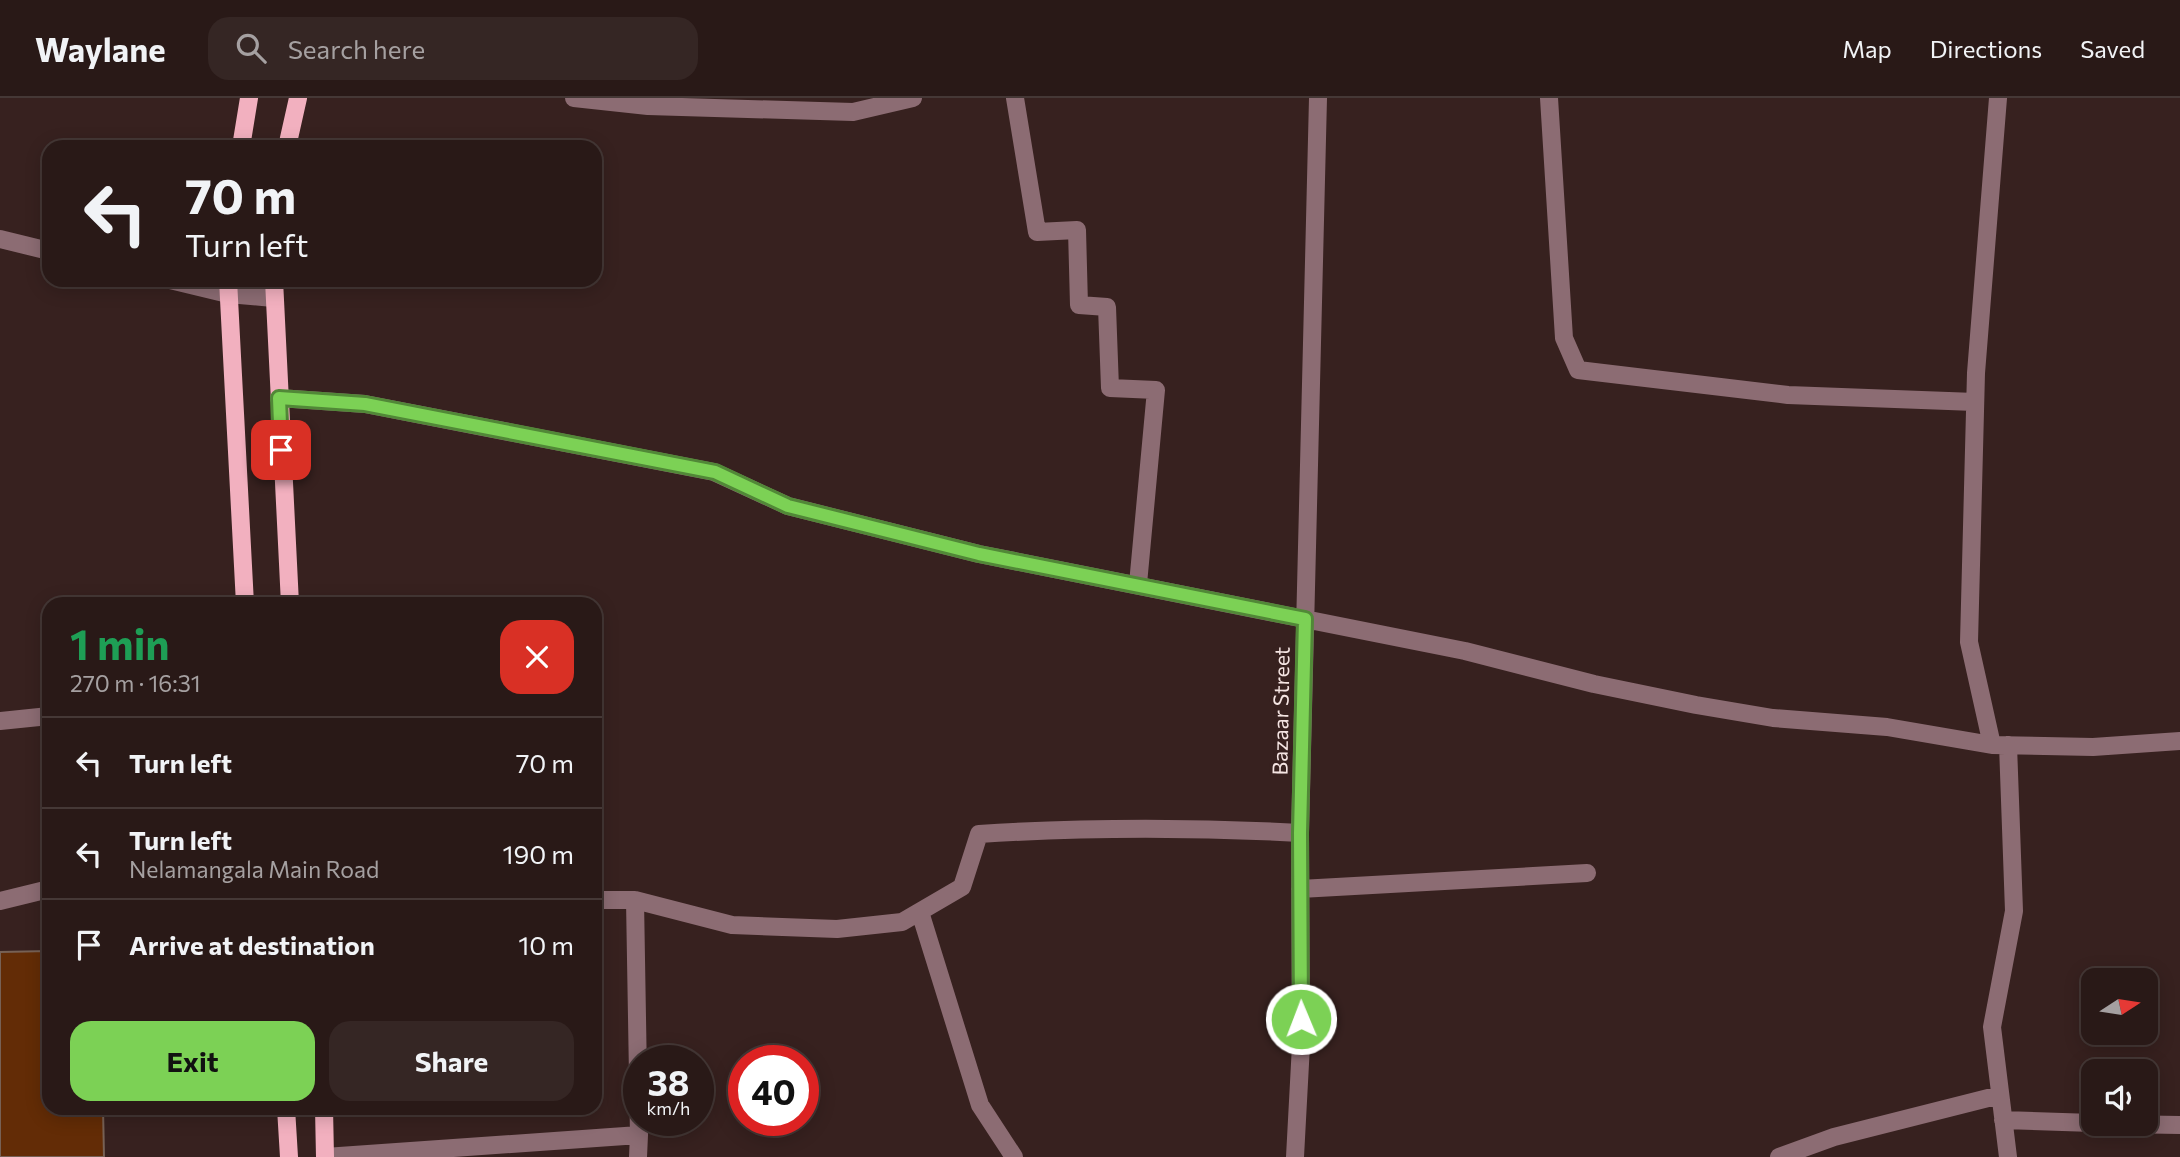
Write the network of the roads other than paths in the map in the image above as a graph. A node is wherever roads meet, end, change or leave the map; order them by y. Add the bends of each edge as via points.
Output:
1 (249, 98) edge
2 (298, 98) edge
3 (574, 98) edge
4 (913, 98) edge
5 (1015, 98) edge
6 (1318, 98) edge
7 (1549, 98) edge
8 (1998, 98) edge
9 (823, 105) edge
10 (242, 140) edge
11 (289, 140) edge
12 (0, 239) edge
13 (42, 249) edge
14 (228, 287) edge
15 (274, 289) edge
16 (279, 398) junction
17 (1975, 402) junction
18 (1138, 584) junction
19 (245, 597) edge
20 (290, 597) edge
21 (1305, 619) junction
22 (42, 717) edge
23 (0, 720) edge
24 (2180, 741) edge
25 (2000, 745) junction
26 (1300, 833) junction
27 (1587, 873) dead end
28 (1300, 889) junction
29 (42, 891) edge
30 (602, 900) edge
31 (635, 900) junction
32 (0, 901) edge
33 (920, 912) junction
34 (637, 1045) edge
35 (2000, 1095) junction
36 (286, 1115) edge
37 (324, 1115) edge
38 (2003, 1120) junction
39 (2081, 1123) edge
40 (2158, 1125) edge
41 (2180, 1125) edge
42 (625, 1136) edge
43 (639, 1136) edge
44 (1834, 1137) junction
45 (289, 1157) edge
46 (325, 1157) edge
47 (638, 1157) edge
48 (1014, 1157) edge
49 (1295, 1157) edge
50 (1779, 1157) edge
51 (1830, 1157) edge
52 (2008, 1157) edge

1 - 10 main road
2 - 11 main road
3 - 9 street via 648,106
4 - 9 street via 853,111
5 - 18 street via 1037,232 1077,230 1079,305 1107,307 1110,388 1156,390
6 - 21 street, Bazaar Street
7 - 17 street via 1564,338 1578,370 1788,395
8 - 17 street
12 - 13 street
14 - 15 street
14 - 19 main road
15 - 16 main road
16 - 18 street via 365,404 715,472 788,506 979,554
16 - 20 main road
17 - 25 street via 1969,642
18 - 21 street
21 - 25 street via 1696,705
21 - 26 street, Bazaar Street
22 - 23 street
24 - 25 street via 2093,747
25 - 35 street via 2014,911 1992,1027
26 - 28 street, Bazaar Street
26 - 33 street via 1193,827 979,834 962,887
27 - 28 street
28 - 49 street, Bazaar Street via 1301,1045
29 - 32 street
30 - 31 street
31 - 33 street via 732,925 837,929 902,922
31 - 34 street
33 - 48 street via 980,1105
35 - 38 street
35 - 44 street
36 - 45 main road
37 - 46 main road
38 - 39 street
38 - 52 street
40 - 41 street
42 - 46 street
43 - 47 street
44 - 50 street
44 - 51 street

